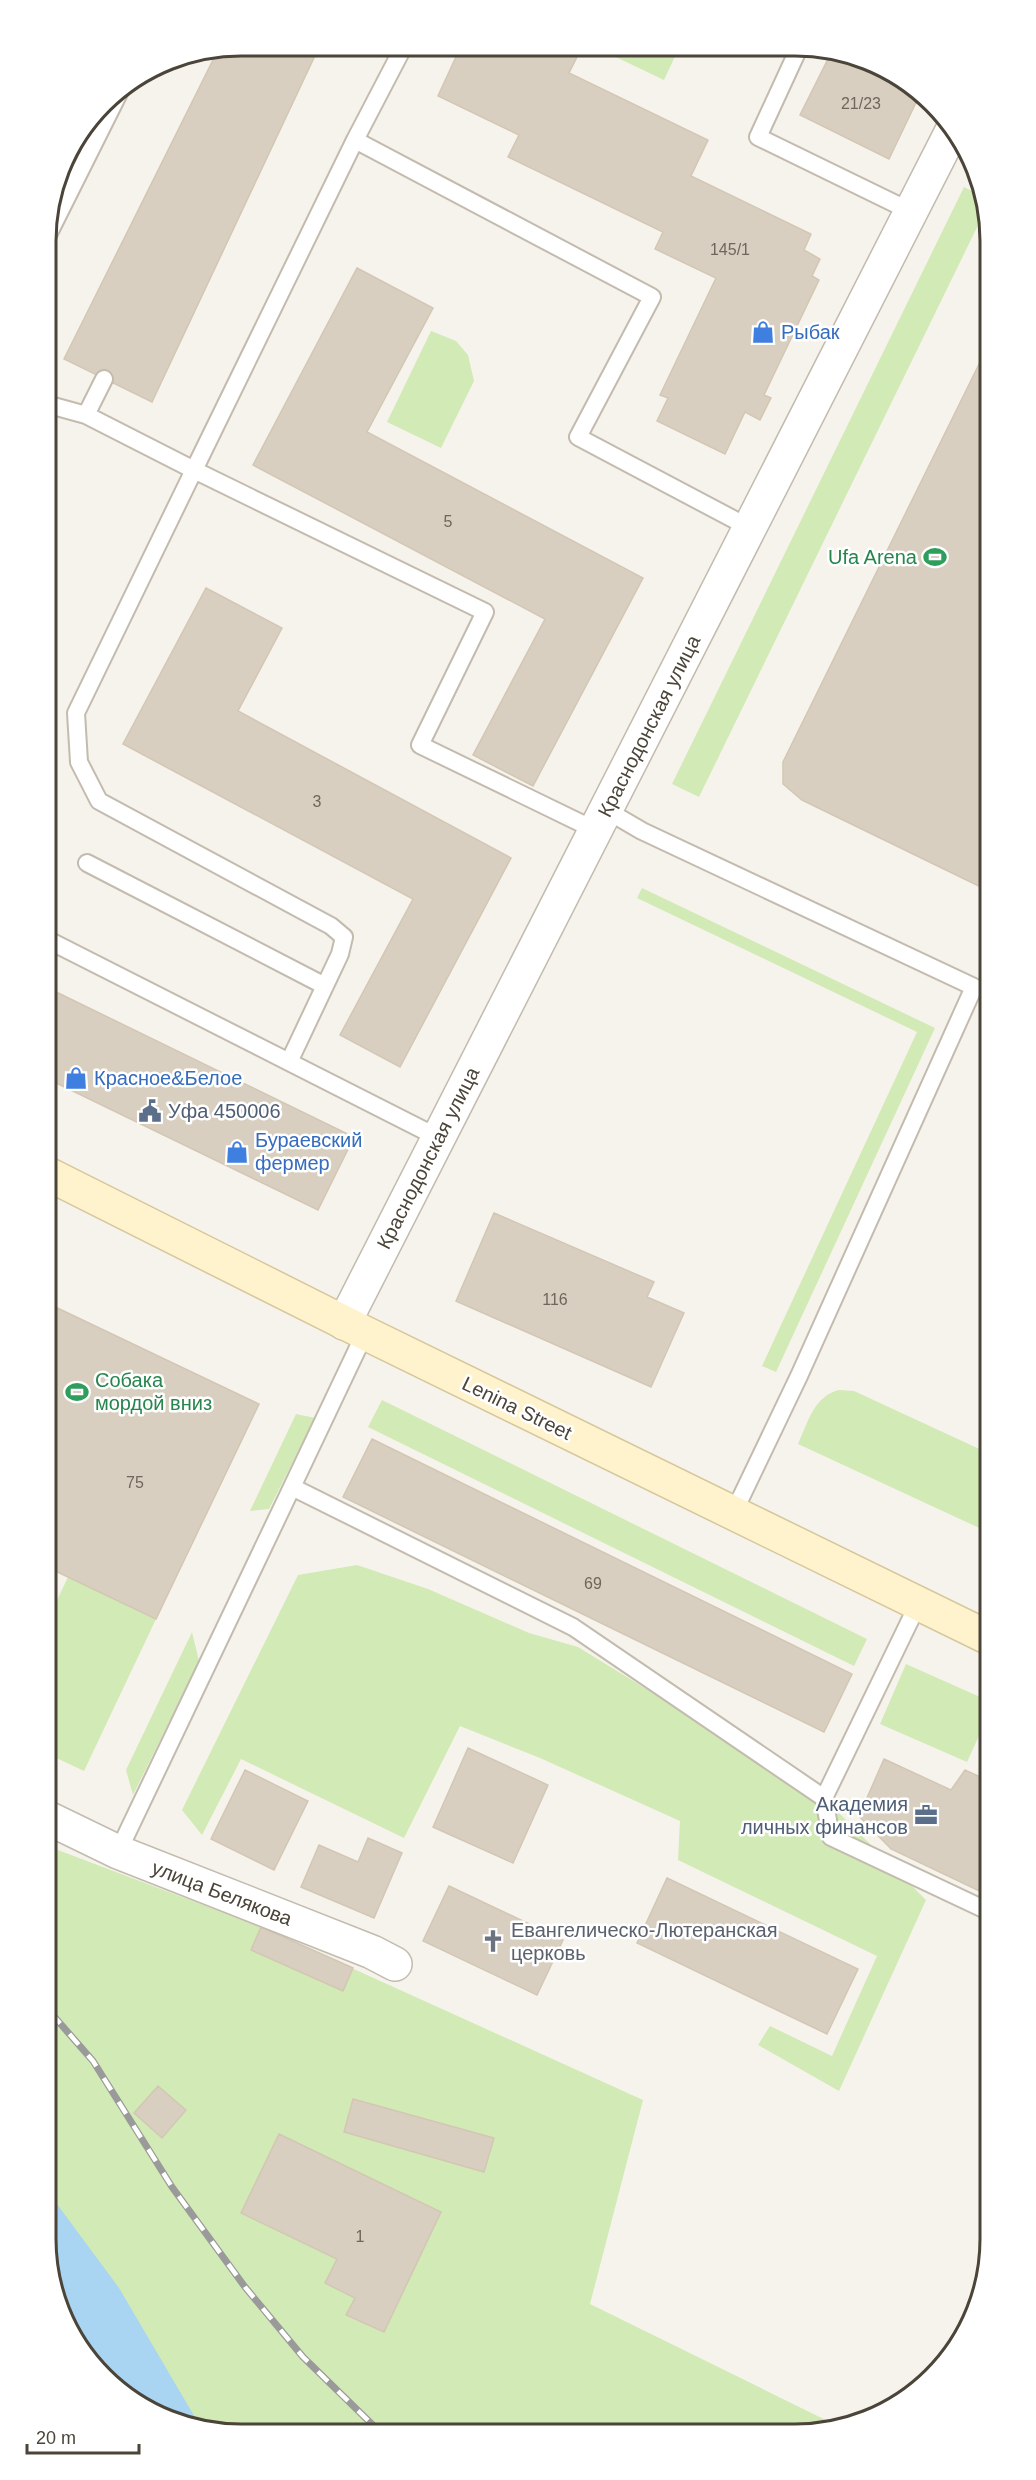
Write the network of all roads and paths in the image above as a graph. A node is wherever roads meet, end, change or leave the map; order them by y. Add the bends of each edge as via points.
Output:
1 (399, 56) edge
2 (795, 56) edge
3 (111, 109) edge
4 (949, 139) edge
5 (355, 140) junction
6 (910, 212) junction
7 (57, 217) edge
8 (104, 378) dead end
9 (56, 407) edge
10 (86, 415) junction
11 (194, 470) junction
12 (750, 528) junction
13 (601, 820) junction
14 (87, 863) dead end
15 (56, 944) edge
16 (325, 986) junction
17 (289, 1062) junction
18 (439, 1138) junction
19 (56, 1178) edge
20 (355, 1328) junction
21 (292, 1487) junction
22 (733, 1514) junction
23 (918, 1604) junction
24 (980, 1634) edge
25 (824, 1798) junction
26 (63, 1825) edge
27 (118, 1852) junction
28 (980, 1907) edge
29 (395, 1964) dead end

1 - 5 lane
2 - 6 lane via 758,137
3 - 7 lane
4 - 6 street, Краснодонская улица
5 - 11 lane
5 - 12 lane via 652,297 578,437
6 - 12 street, Краснодонская улица
8 - 10 lane
9 - 10 lane
10 - 11 lane
11 - 13 lane via 485,612 420,746
11 - 16 lane via 76,713 79,762 99,801 331,926 344,937
12 - 13 street, Краснодонская улица
13 - 18 street, Краснодонская улица
13 - 22 lane via 642,831 974,987
14 - 16 lane
15 - 17 lane
16 - 17 lane
17 - 18 lane
18 - 20 street, Краснодонская улица
19 - 20 main road, Lenina Street
20 - 21 lane
20 - 22 main road, Lenina Street
21 - 25 lane via 573,1627
21 - 27 lane
22 - 23 main road, Lenina Street
23 - 24 main road, Lenina Street
23 - 25 lane
25 - 28 lane via 831,1837
26 - 27 street, улица Белякова
27 - 29 street, улица Белякова

